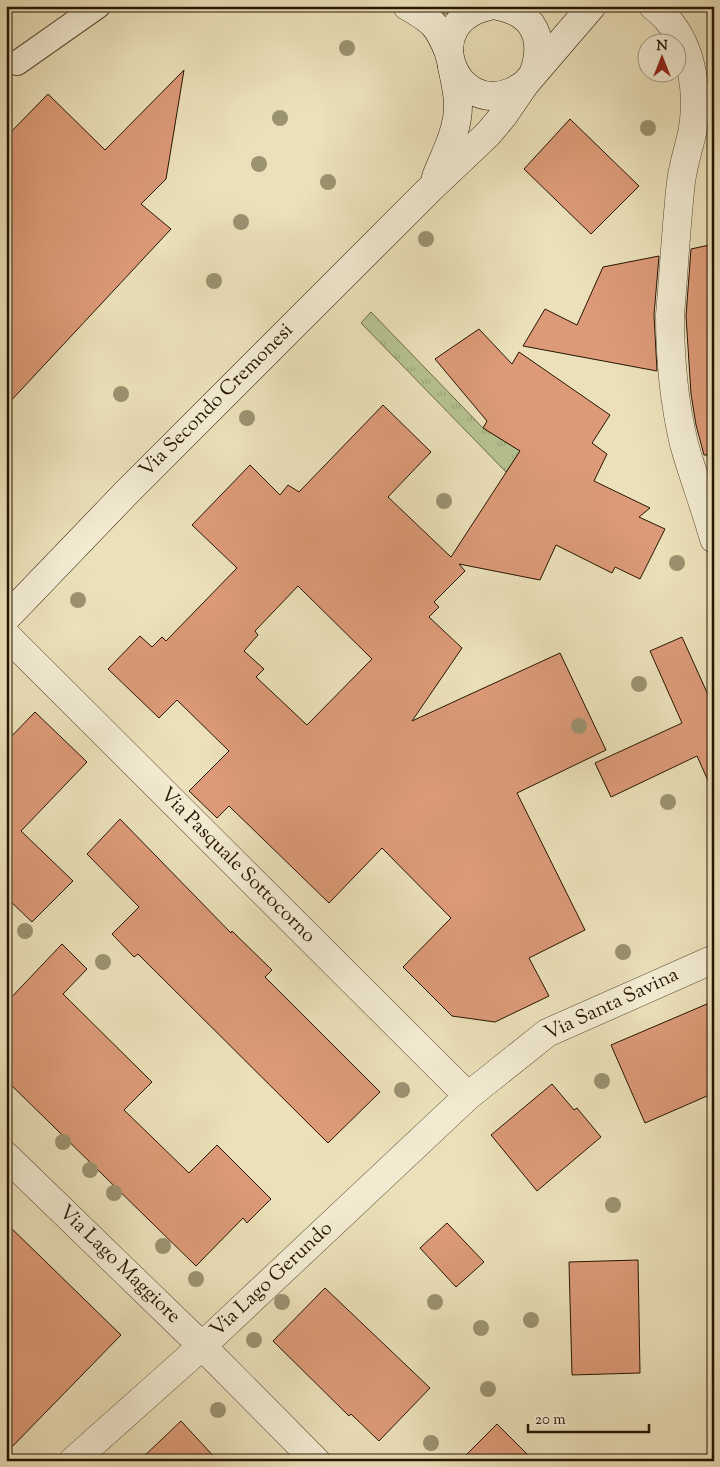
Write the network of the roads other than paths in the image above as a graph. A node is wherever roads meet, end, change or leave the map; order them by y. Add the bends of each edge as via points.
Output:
1 (98, 6) edge
2 (407, 6) edge
3 (653, 6) edge
4 (504, 7) edge
5 (591, 8) edge
6 (450, 60) junction
7 (17, 63) dead end
8 (529, 78) junction
9 (431, 188) junction
10 (713, 537) edge
11 (6, 618) edge
12 (6, 635) edge
13 (714, 959) edge
14 (468, 1096) junction
15 (6, 1156) edge
16 (202, 1346) junction
17 (73, 1461) edge
18 (316, 1461) edge

1 - 7 lane
2 - 6 street via 434,24 442,34
3 - 10 street via 676,30 692,73 695,94 692,134 681,182 670,333 684,444
4 - 6 street via 478,9 465,16 450,40
4 - 8 street via 522,16 536,34 539,57
5 - 8 street, Via Secondo Cremonesi
6 - 8 street via 459,79 470,89 483,94 498,96 511,92
6 - 9 street, Via Secondo Cremonesi via 458,108 455,127
8 - 9 street, Via Secondo Cremonesi via 488,134
9 - 11 street, Via Secondo Cremonesi
12 - 14 street, Via Pasquale Sottocorno
13 - 14 street, Via Santa Savina via 547,1032
14 - 16 street, Via Lago Gerundo
15 - 16 street, Via Lago Maggiore
16 - 17 street, Via Lago Gerundo
16 - 18 street, Via Lago Maggiore

